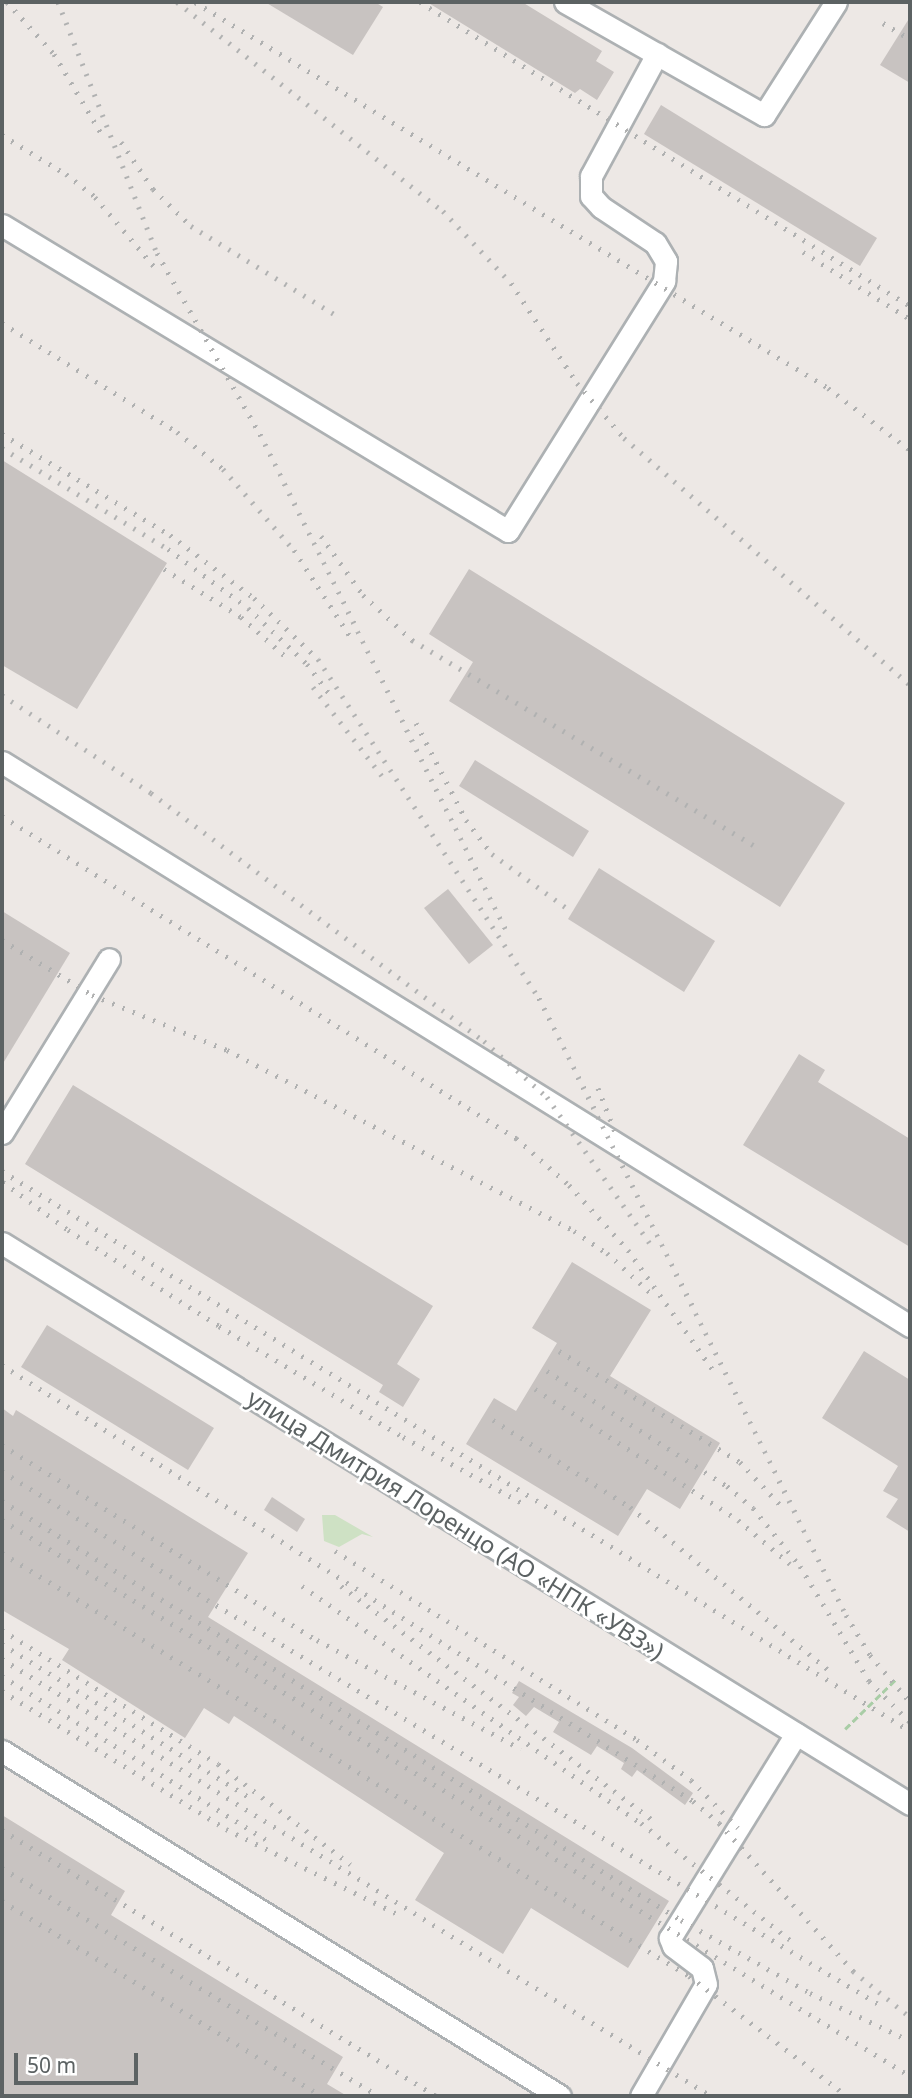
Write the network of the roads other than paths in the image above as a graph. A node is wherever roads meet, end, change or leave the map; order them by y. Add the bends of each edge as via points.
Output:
1 (565, 2) edge
2 (836, 2) edge
3 (657, 54) junction
4 (2, 225) edge
5 (2, 762) edge
6 (109, 959) dead end
7 (2, 1133) edge
8 (2, 1243) edge
9 (910, 1326) edge
10 (796, 1734) junction
11 (2, 1751) edge
12 (910, 1804) edge
13 (560, 2096) edge
14 (641, 2096) edge

1 - 3 lane
2 - 3 lane via 764,115
3 - 4 lane via 591,176 592,196 601,207 655,243 666,261 664,281 509,531
5 - 9 lane
6 - 7 lane
8 - 10 lane, улица Дмитрия Лоренцо (АО «НПК «УВЗ»)
10 - 12 lane, улица Дмитрия Лоренцо (АО «НПК «УВЗ»)
10 - 14 lane via 670,1938 673,1946 702,1968 706,1984
11 - 13 lane

